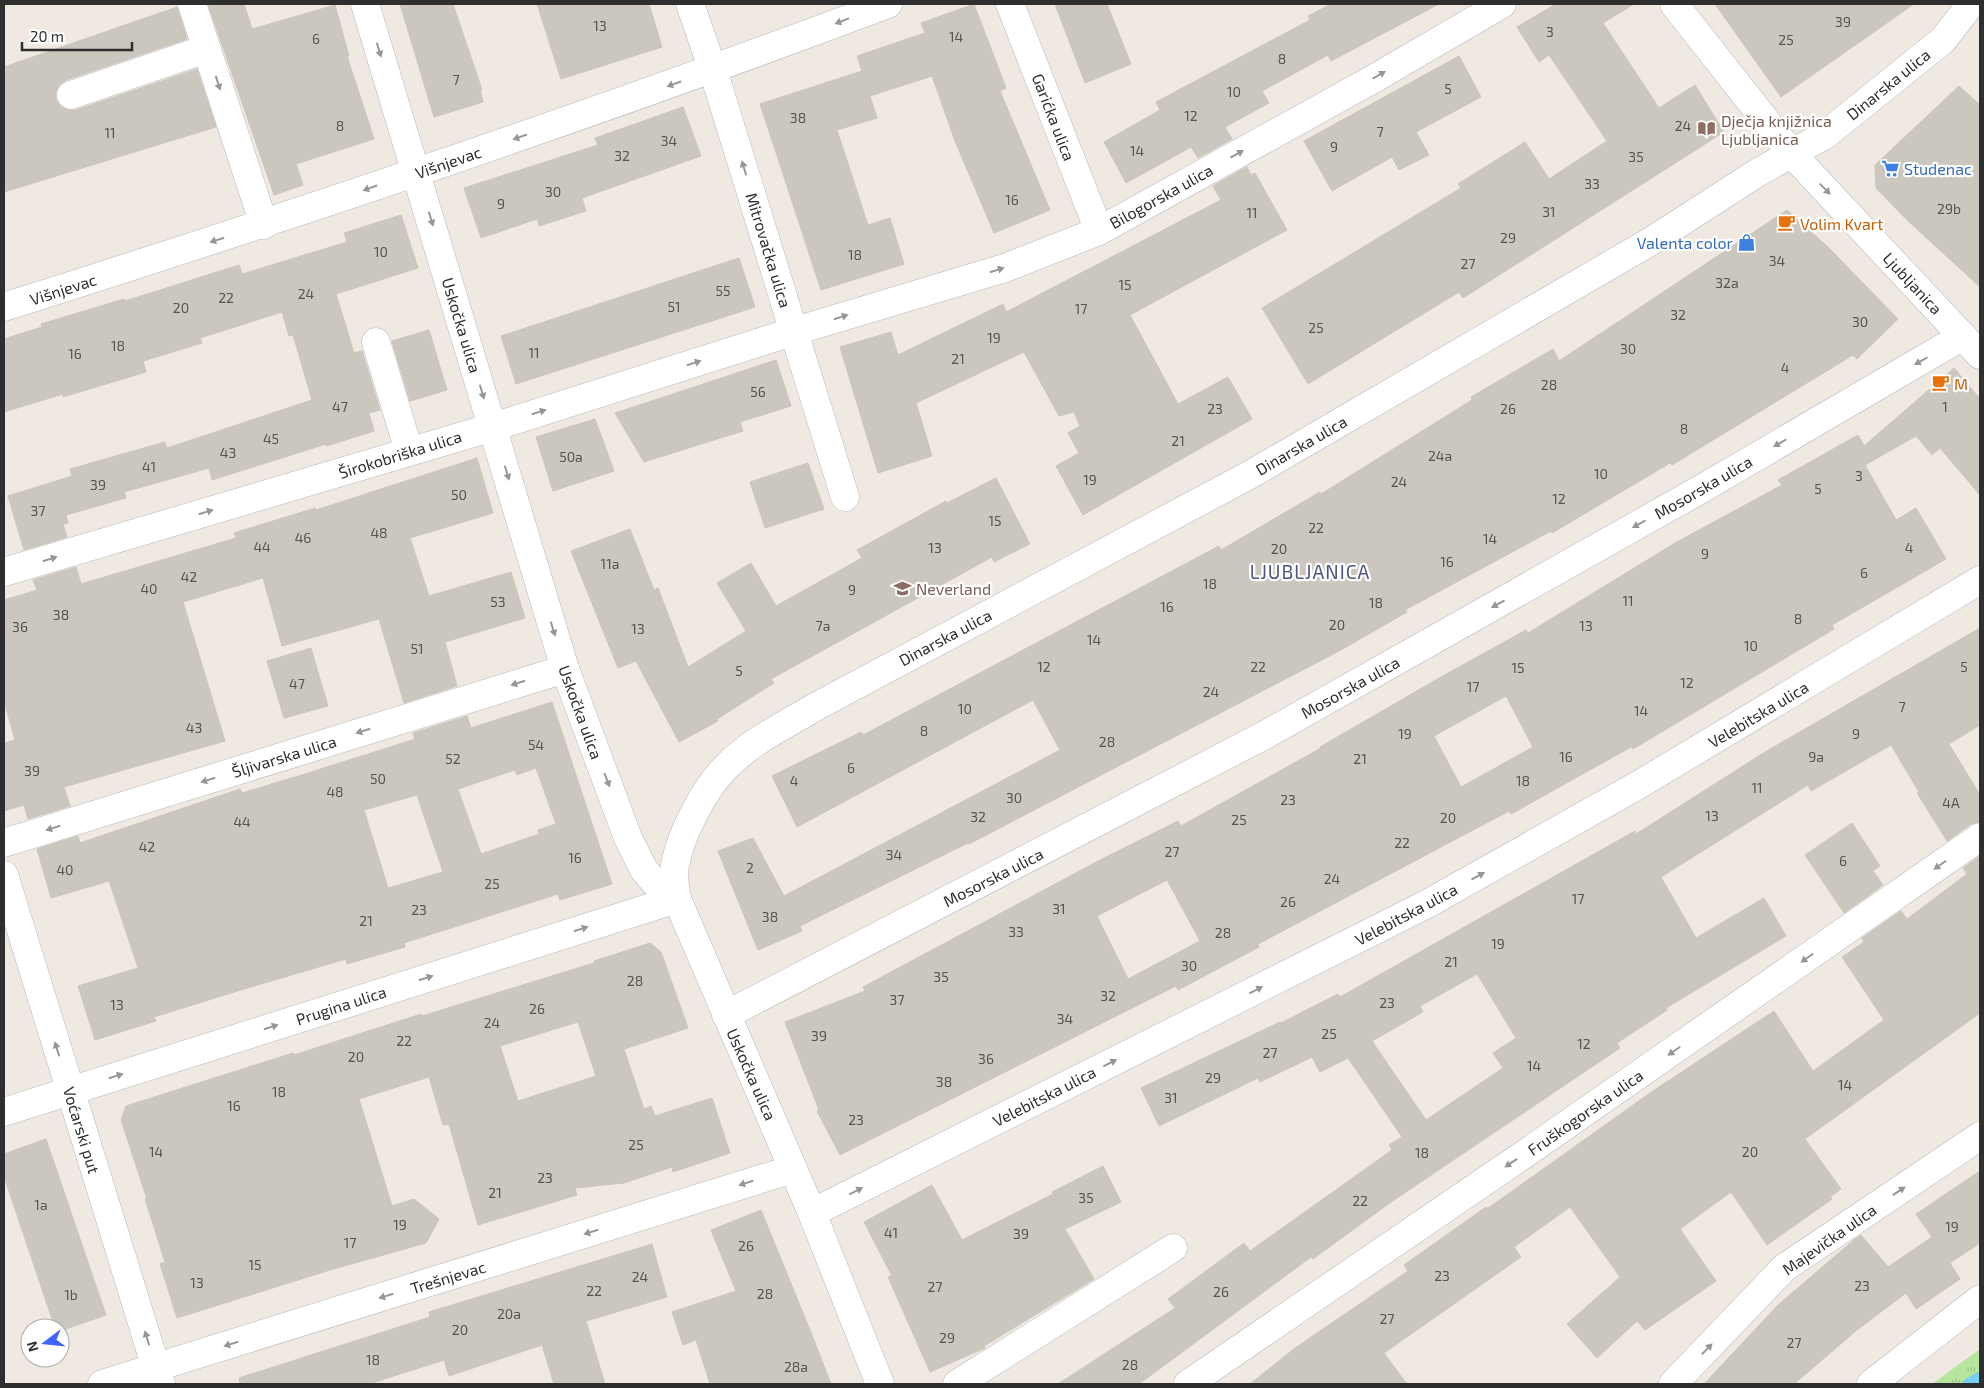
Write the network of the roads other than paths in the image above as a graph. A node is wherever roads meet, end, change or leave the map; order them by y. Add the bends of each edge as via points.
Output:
1 (192, 4) edge
2 (365, 4) edge
3 (690, 4) edge
4 (888, 4) edge
5 (1010, 4) edge
6 (1502, 4) edge
7 (1674, 4) edge
8 (1971, 4) edge
9 (206, 49) junction
10 (714, 70) junction
11 (71, 95) dead end
12 (1792, 154) junction
13 (417, 172) junction
14 (264, 225) junction
15 (1099, 231) junction
16 (4, 308) edge
17 (795, 331) junction
18 (376, 342) dead end
19 (1972, 345) edge
20 (493, 427) junction
21 (409, 452) junction
22 (845, 496) dead end
23 (4, 572) edge
24 (1980, 580) edge
25 (565, 669) junction
26 (1980, 837) edge
27 (4, 844) edge
28 (4, 875) edge
29 (677, 899) junction
30 (726, 1015) junction
31 (70, 1091) junction
32 (4, 1112) edge
33 (1980, 1136) edge
34 (793, 1169) junction
35 (812, 1213) junction
36 (1173, 1248) dead end
37 (1980, 1299) edge
38 (159, 1376) edge
39 (102, 1384) edge
40 (880, 1384) edge
41 (957, 1384) edge
42 (1188, 1384) edge
43 (1673, 1384) edge
44 (1871, 1384) edge

1 - 9 street
2 -> 13 street, Uskočka ulica
3 - 10 street, Mitrovačka ulica
4 -> 10 street, Višnjevac
5 - 15 street, Garićka ulica
15 -> 6 street, Bilogorska ulica
7 - 12 street, Ljubljanica
8 - 12 street, Dinarska ulica via 1944,40 1825,135
9 - 11 street
9 -> 14 street
10 -> 13 street, Višnjevac
17 -> 10 street, Mitrovačka ulica
12 -> 19 street, Ljubljanica
12 - 29 street, Dinarska ulica via 1653,240 1253,473 817,706 750,746 715,780 693,818 674,867
13 -> 14 street, Višnjevac
13 -> 20 street, Uskočka ulica
14 -> 16 street, Višnjevac
17 -> 15 street, Bilogorska ulica via 1005,268
20 -> 17 street, Širokobriška ulica
17 - 22 street, Mitrovačka ulica
18 - 21 street
19 -> 30 street, Mosorska ulica via 1704,488 1263,736
20 - 21 street, Širokobriška ulica
20 -> 25 street, Uskočka ulica
23 -> 21 street, Širokobriška ulica
35 -> 24 street, Velebitska ulica via 1427,904 1649,779
25 -> 27 street, Šljivarska ulica
25 -> 29 street, Uskočka ulica via 628,838 656,884
26 -> 42 street, Fruškogorska ulica via 1526,1154
31 -> 28 street, Voćarski put
29 - 30 street, Uskočka ulica
31 -> 29 street, Prugina ulica
30 - 34 street, Uskočka ulica
31 - 32 street, Prugina ulica
38 -> 31 street, Voćarski put
43 -> 33 street, Majevička ulica via 1784,1268
34 - 35 street, Uskočka ulica
34 -> 38 street, Trešnjevac
35 - 40 street, Uskočka ulica
36 - 41 street
37 - 44 street
38 - 39 street, Trešnjevac

